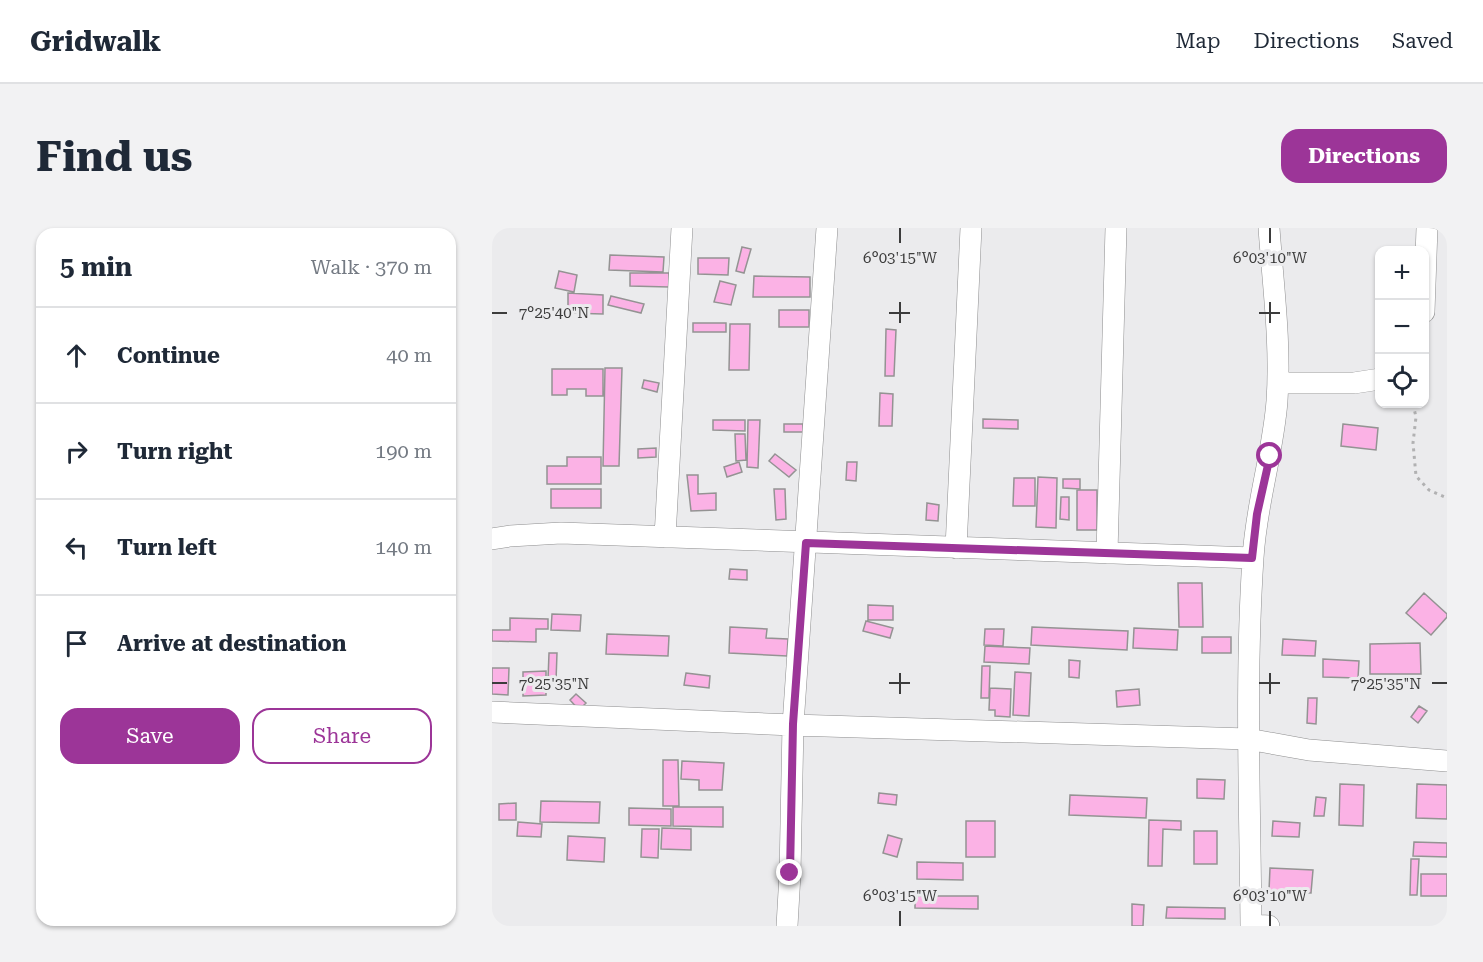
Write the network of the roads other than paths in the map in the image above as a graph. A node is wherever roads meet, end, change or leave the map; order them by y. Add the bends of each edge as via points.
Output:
1 (682, 228) edge
2 (827, 228) edge
3 (970, 228) edge
4 (1116, 228) edge
5 (1269, 228) edge
6 (1427, 228) edge
7 (1425, 300) edge
8 (1375, 380) edge
9 (1278, 383) junction
10 (665, 537) junction
11 (492, 539) edge
12 (806, 543) junction
13 (956, 548) junction
14 (1107, 553) junction
15 (1252, 558) junction
16 (492, 712) edge
17 (793, 724) junction
18 (1248, 739) junction
19 (1447, 761) edge
20 (1257, 925) edge
21 (787, 926) edge

1 - 10 street
2 - 12 street
3 - 13 street
4 - 14 street
5 - 9 street
6 - 7 street
8 - 9 street
9 - 15 street
10 - 11 street via 561,533
10 - 12 street
12 - 13 street
12 - 17 street
13 - 14 street
14 - 15 street
15 - 18 street
16 - 17 street
17 - 18 street
17 - 21 street
18 - 19 street via 1309,750
18 - 20 street

